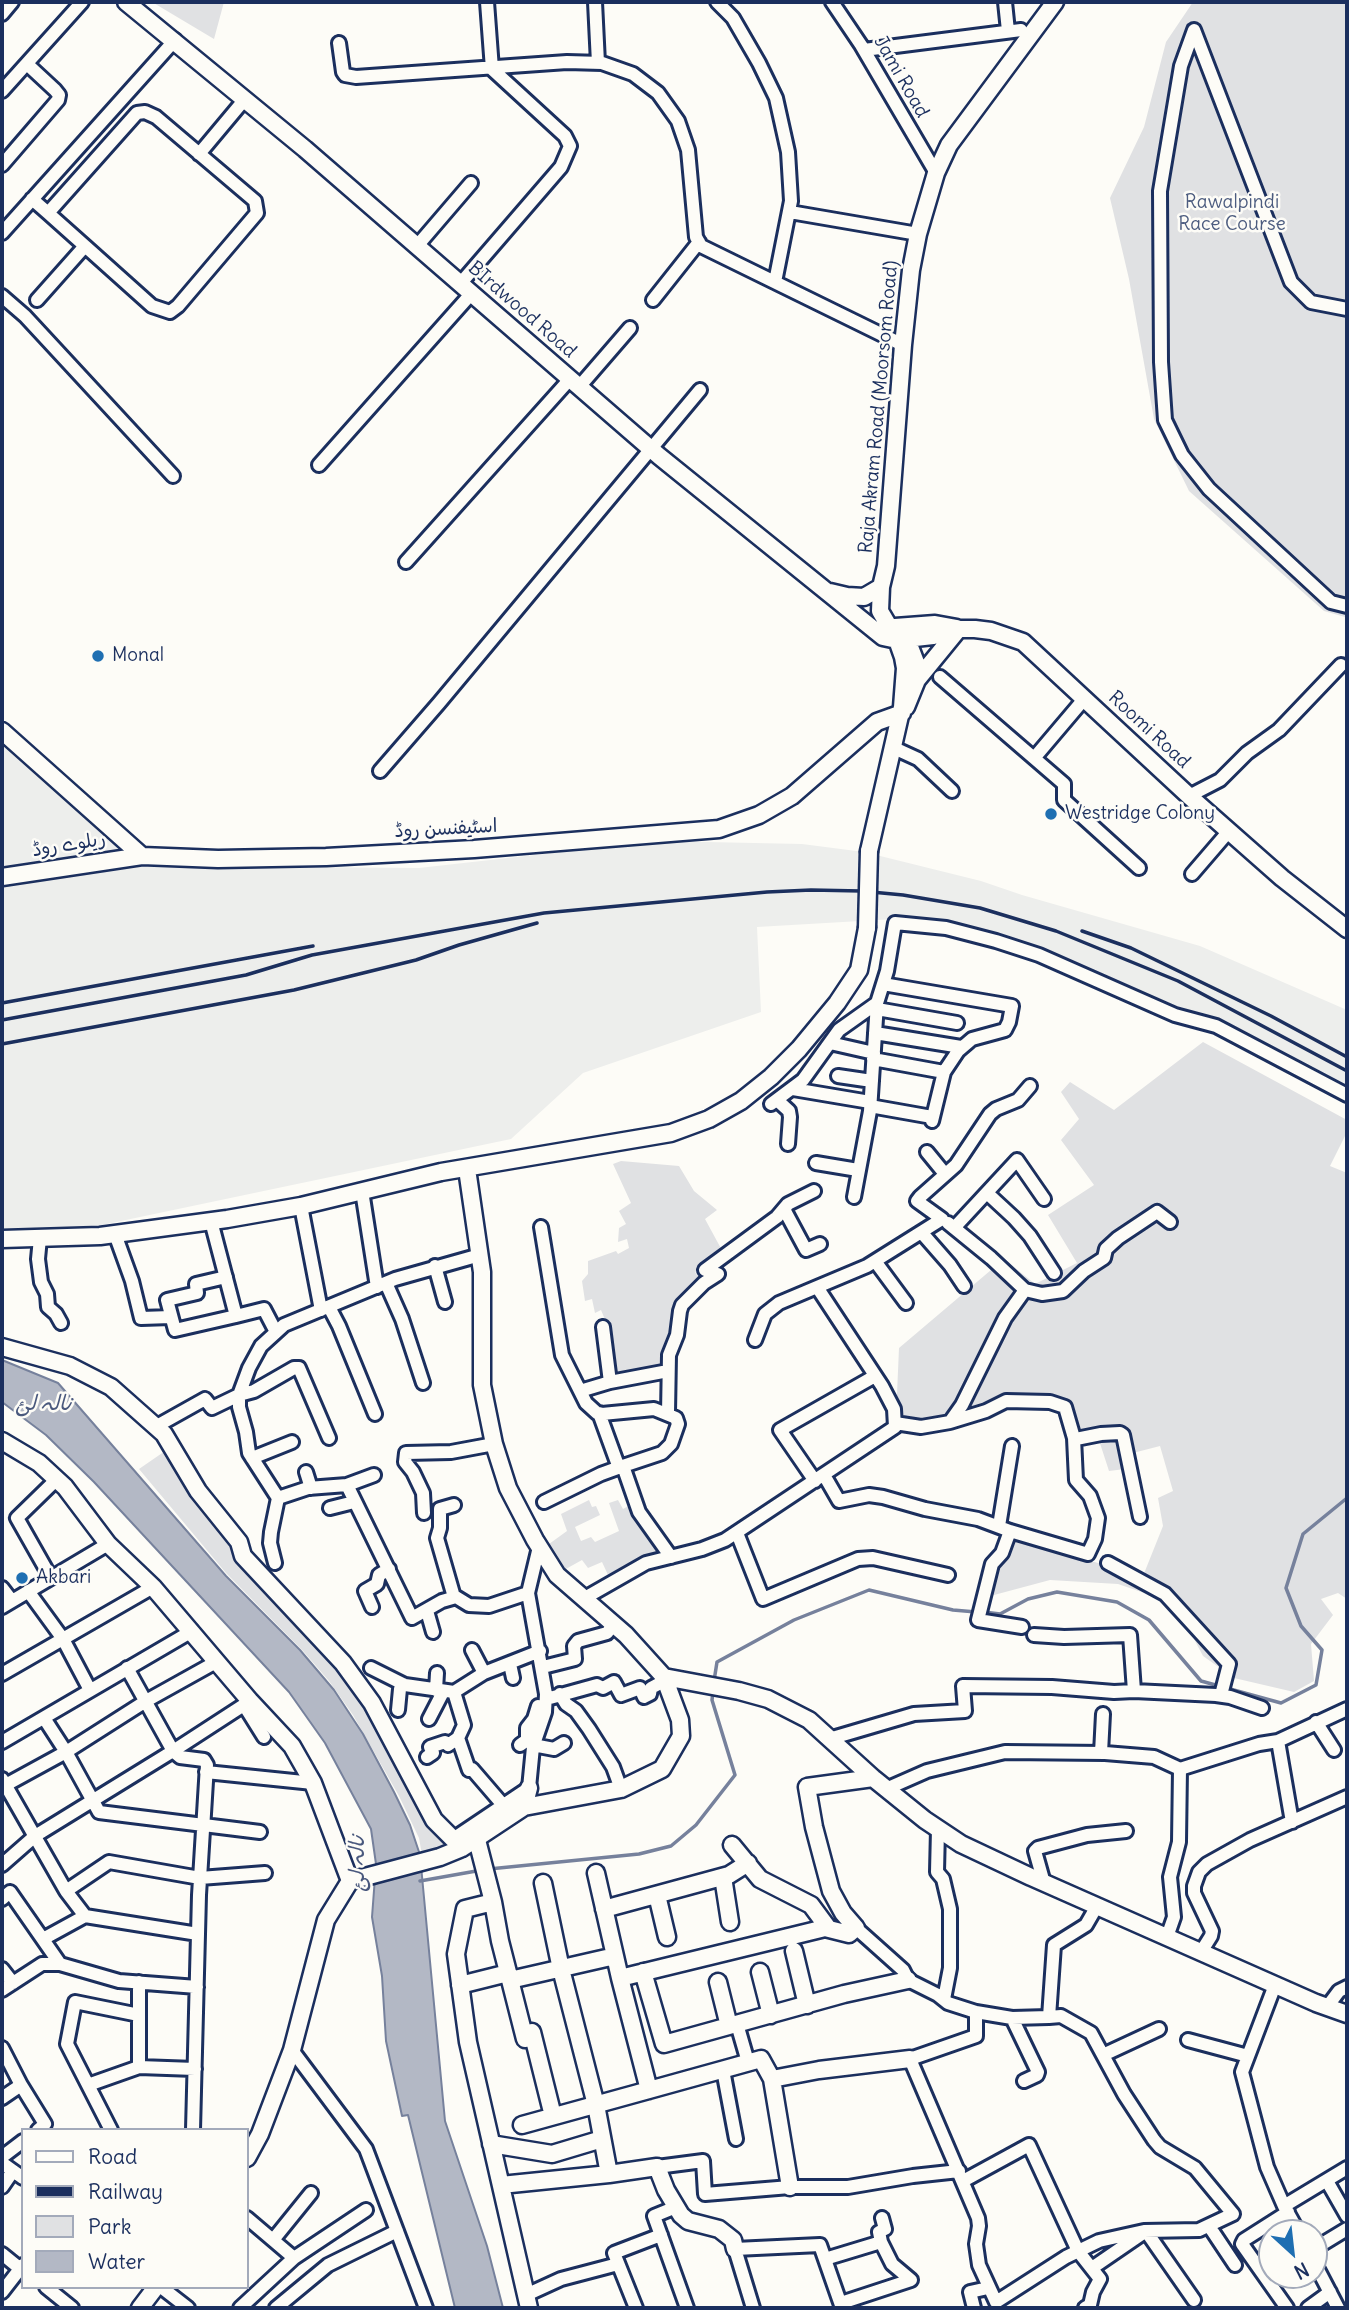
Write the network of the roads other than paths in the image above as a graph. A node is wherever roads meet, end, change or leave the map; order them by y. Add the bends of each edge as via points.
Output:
1 (12, 2) edge
2 (82, 2) edge
3 (126, 2) edge
4 (487, 2) edge
5 (595, 2) edge
6 (717, 2) edge
7 (832, 2) edge
8 (1005, 2) edge
9 (1055, 2) edge
10 (2, 14) edge
11 (175, 40) junction
12 (339, 43) dead end
13 (864, 50) junction
14 (598, 63) junction
15 (27, 64) junction
16 (492, 69) junction
17 (2, 91) edge
18 (245, 99) junction
19 (199, 154) junction
20 (2, 165) edge
21 (936, 173) junction
22 (471, 183) dead end
23 (32, 199) junction
24 (790, 212) junction
25 (48, 213) junction
26 (2, 233) edge
27 (918, 234) junction
28 (699, 242) junction
29 (85, 246) junction
30 (417, 246) junction
31 (775, 282) junction
32 (466, 289) junction
33 (2, 296) edge
34 (37, 300) dead end
35 (653, 300) dead end
36 (1347, 309) edge
37 (630, 328) dead end
38 (903, 345) junction
39 (575, 383) junction
40 (700, 390) dead end
41 (650, 448) junction
42 (319, 465) dead end
43 (173, 476) dead end
44 (406, 562) dead end
45 (886, 566) junction
46 (881, 587) junction
47 (822, 589) junction
48 (1347, 606) edge
49 (959, 629) junction
50 (893, 633) junction
51 (1341, 665) dead end
52 (940, 677) dead end
53 (917, 680) junction
54 (1085, 698) junction
55 (902, 713) junction
56 (2, 731) edge
57 (894, 748) junction
58 (1035, 757) junction
59 (380, 771) dead end
60 (952, 791) dead end
61 (1189, 796) junction
62 (1229, 831) junction
63 (142, 856) junction
64 (1139, 868) dead end
65 (1192, 874) dead end
66 (2, 877) edge
67 (1347, 929) edge
68 (883, 984) junction
69 (877, 1006) junction
70 (957, 1023) dead end
71 (875, 1033) junction
72 (830, 1043) junction
73 (961, 1047) junction
74 (874, 1056) junction
75 (944, 1072) junction
76 (838, 1076) dead end
77 (872, 1081) junction
78 (1030, 1086) dead end
79 (793, 1088) junction
80 (1347, 1095) edge
81 (870, 1104) junction
82 (788, 1144) dead end
83 (927, 1152) dead end
84 (816, 1163) dead end
85 (467, 1169) junction
86 (858, 1170) junction
87 (945, 1174) junction
88 (362, 1191) junction
89 (814, 1191) dead end
90 (987, 1193) junction
91 (854, 1197) dead end
92 (1044, 1199) dead end
93 (301, 1206) junction
94 (784, 1209) junction
95 (942, 1219) junction
96 (211, 1221) junction
97 (1170, 1222) dead end
98 (541, 1227) dead end
99 (954, 1228) junction
100 (922, 1233) junction
101 (115, 1234) junction
102 (40, 1238) junction
103 (2, 1239) edge
104 (820, 1244) dead end
105 (480, 1255) junction
106 (875, 1261) junction
107 (435, 1266) junction
108 (705, 1270) dead end
109 (1054, 1273) dead end
110 (718, 1274) dead end
111 (226, 1277) junction
112 (381, 1285) junction
113 (964, 1286) dead end
114 (817, 1287) junction
115 (1025, 1290) junction
116 (445, 1302) dead end
117 (906, 1303) dead end
118 (325, 1308) junction
119 (236, 1316) junction
120 (172, 1317) junction
121 (61, 1324) dead end
122 (603, 1328) dead end
123 (276, 1332) junction
124 (755, 1340) dead end
125 (2, 1347) edge
126 (668, 1371) junction
127 (875, 1376) junction
128 (610, 1382) junction
129 (424, 1383) dead end
130 (580, 1391) junction
131 (239, 1395) junction
132 (599, 1413) junction
133 (668, 1413) junction
134 (375, 1414) dead end
135 (950, 1422) junction
136 (895, 1423) junction
137 (155, 1427) junction
138 (1074, 1437) junction
139 (330, 1438) dead end
140 (2, 1441) edge
141 (292, 1442) dead end
142 (494, 1444) junction
143 (1012, 1446) dead end
144 (252, 1458) junction
145 (621, 1467) junction
146 (306, 1472) dead end
147 (374, 1475) dead end
148 (819, 1478) junction
149 (57, 1479) junction
150 (347, 1485) junction
151 (311, 1488) junction
152 (278, 1498) junction
153 (354, 1502) junction
154 (544, 1502) dead end
155 (454, 1505) dead end
156 (330, 1508) dead end
157 (424, 1513) dead end
158 (1140, 1517) dead end
159 (1005, 1529) junction
160 (737, 1533) junction
161 (108, 1544) junction
162 (539, 1547) junction
163 (671, 1557) junction
164 (275, 1563) dead end
165 (1108, 1563) dead end
166 (389, 1570) junction
167 (948, 1575) dead end
168 (51, 1578) junction
169 (153, 1587) junction
170 (2, 1588) edge
171 (28, 1591) junction
172 (528, 1593) junction
173 (454, 1597) junction
174 (583, 1600) junction
175 (7, 1604) edge
176 (372, 1607) dead end
177 (427, 1611) junction
178 (613, 1625) junction
179 (1022, 1628) dead end
180 (192, 1630) junction
181 (433, 1632) dead end
182 (1034, 1635) dead end
183 (62, 1639) junction
184 (471, 1650) dead end
185 (540, 1651) junction
186 (216, 1662) junction
187 (510, 1664) junction
188 (543, 1667) junction
189 (128, 1668) junction
190 (371, 1668) dead end
191 (438, 1673) dead end
192 (484, 1673) junction
193 (2, 1674) edge
194 (513, 1678) dead end
195 (665, 1679) junction
196 (400, 1680) junction
197 (90, 1690) junction
198 (444, 1691) junction
199 (1133, 1691) junction
200 (560, 1694) junction
201 (1221, 1695) junction
202 (546, 1696) junction
203 (146, 1701) junction
204 (247, 1703) junction
205 (1262, 1708) dead end
206 (1347, 1709) edge
207 (398, 1710) dead end
208 (1103, 1714) dead end
209 (44, 1718) junction
210 (429, 1719) dead end
211 (1316, 1722) junction
212 (264, 1737) dead end
213 (464, 1737) junction
214 (829, 1739) junction
215 (1278, 1741) junction
216 (2, 1742) edge
217 (564, 1743) dead end
218 (526, 1745) junction
219 (1335, 1750) dead end
220 (173, 1751) junction
221 (66, 1752) junction
222 (1101, 1753) junction
223 (427, 1756) dead end
224 (1180, 1769) junction
225 (206, 1772) junction
226 (873, 1778) junction
227 (313, 1783) junction
228 (3, 1784) edge
229 (529, 1788) junction
230 (621, 1789) junction
231 (886, 1789) junction
232 (1347, 1797) edge
233 (93, 1800) junction
234 (503, 1805) junction
235 (524, 1807) junction
236 (1292, 1822) junction
237 (203, 1825) junction
238 (939, 1829) junction
239 (1126, 1831) dead end
240 (260, 1832) dead end
241 (35, 1836) junction
242 (477, 1840) junction
243 (458, 1843) junction
244 (732, 1844) dead end
245 (748, 1864) junction
246 (2, 1865) edge
247 (265, 1873) dead end
248 (596, 1873) dead end
249 (723, 1877) junction
250 (200, 1878) junction
251 (350, 1881) junction
252 (543, 1883) dead end
253 (1044, 1883) junction
254 (66, 1891) junction
255 (657, 1895) junction
256 (491, 1897) junction
257 (2, 1899) edge
258 (1097, 1906) junction
259 (604, 1909) junction
260 (85, 1916) junction
261 (730, 1922) dead end
262 (828, 1928) junction
263 (856, 1928) junction
264 (198, 1934) junction
265 (667, 1937) dead end
266 (1167, 1937) junction
267 (43, 1939) junction
268 (794, 1951) dead end
269 (1201, 1952) junction
270 (615, 1956) junction
271 (60, 1964) junction
272 (2, 1969) edge
273 (561, 1969) junction
274 (643, 1972) junction
275 (760, 1972) dead end
276 (509, 1977) junction
277 (620, 1978) junction
278 (908, 1980) junction
279 (139, 1982) junction
280 (718, 1982) dead end
281 (460, 1985) junction
282 (1275, 1985) junction
283 (7, 1987) edge
284 (197, 1987) junction
285 (1347, 1987) edge
286 (944, 1999) junction
287 (807, 2005) junction
288 (1327, 2007) junction
289 (976, 2012) junction
290 (1347, 2014) edge
291 (139, 2015) junction
292 (771, 2015) junction
293 (1049, 2017) junction
294 (1012, 2018) junction
295 (733, 2025) junction
296 (1159, 2029) dead end
297 (1188, 2040) dead end
298 (2, 2048) edge
299 (292, 2050) junction
300 (1103, 2055) junction
301 (1248, 2056) junction
302 (910, 2059) junction
303 (748, 2062) junction
304 (139, 2067) junction
305 (195, 2069) junction
306 (723, 2070) junction
307 (772, 2079) junction
308 (1024, 2081) dead end
309 (20, 2085) junction
310 (88, 2085) junction
311 (649, 2091) junction
312 (2, 2098) edge
313 (596, 2105) junction
314 (553, 2116) junction
315 (522, 2125) dead end
316 (41, 2128) edge
317 (110, 2128) edge
318 (194, 2128) edge
319 (602, 2139) junction
320 (736, 2139) dead end
321 (21, 2143) edge
322 (491, 2144) junction
323 (248, 2156) edge
324 (2, 2160) edge
325 (657, 2167) junction
326 (1347, 2168) edge
327 (18, 2174) edge
328 (609, 2174) junction
329 (961, 2176) junction
330 (1327, 2180) junction
331 (501, 2185) junction
332 (2, 2187) edge
333 (790, 2187) junction
334 (311, 2193) dead end
335 (676, 2207) junction
336 (1286, 2209) junction
337 (366, 2210) dead end
338 (1347, 2216) edge
339 (882, 2218) dead end
340 (248, 2219) edge
341 (1291, 2219) edge
342 (1209, 2225) junction
343 (1347, 2229) edge
344 (397, 2231) junction
345 (1146, 2231) junction
346 (661, 2235) junction
347 (273, 2240) junction
348 (1328, 2241) edge
349 (881, 2242) junction
350 (735, 2249) junction
351 (1078, 2251) junction
352 (2, 2254) edge
353 (294, 2258) junction
354 (825, 2259) junction
355 (618, 2264) junction
356 (1235, 2266) dead end
357 (21, 2267) edge
358 (1091, 2268) junction
359 (21, 2269) edge
360 (988, 2288) junction
361 (1328, 2288) edge
362 (48, 2289) edge
363 (157, 2289) edge
364 (162, 2289) edge
365 (2, 2292) edge
366 (1330, 2292) junction
367 (1194, 2300) dead end
368 (528, 2301) edge
369 (996, 2302) junction
370 (67, 2306) edge
371 (841, 2306) edge
372 (142, 2307) edge
373 (1089, 2307) edge
374 (188, 2308) edge
375 (240, 2308) edge
376 (276, 2308) edge
377 (426, 2308) edge
378 (636, 2308) edge
379 (687, 2308) edge
380 (753, 2308) edge
381 (974, 2308) edge
382 (982, 2308) edge
383 (1287, 2308) edge
384 (1308, 2308) edge
385 (1338, 2308) edge

1 - 10 street
2 - 15 street
3 - 11 street, BIrdwood Road
4 - 16 street
5 - 14 street
6 - 24 street via 733,18 776,98 789,152
7 - 13 street, Jami Road
8 - 13 street via 1015,31
9 - 21 street, Raja Akram Road (Moorsom Road) via 949,145
11 - 18 street, BIrdwood Road
11 - 23 street
12 - 16 street via 343,72 356,77
13 - 21 street, Jami Road
14 - 16 street
14 - 28 street via 633,74 658,93 678,121 688,150
15 - 17 street
15 - 20 street via 55,90 58,100
16 - 32 street via 565,136 570,146 561,167
18 - 19 street
18 - 30 street, BIrdwood Road
19 - 25 street via 156,117 145,111 137,113
19 - 29 street via 254,201 257,213 178,306 170,312 152,306
21 - 27 street, Raja Akram Road (Moorsom Road)
22 - 30 street
23 - 25 street
23 - 26 street
24 - 27 street
24 - 31 street
25 - 29 street
27 - 38 street, Raja Akram Road (Moorsom Road)
28 - 31 street
28 - 35 street
29 - 34 street
30 - 32 street, BIrdwood Road
31 - 38 street
32 - 39 street, BIrdwood Road
32 - 42 street
33 - 43 street
36 - 48 street via 1311,302 1291,282 1194,30 1181,66 1160,191 1165,420 1182,455 1209,489 1331,602
37 - 39 street
38 - 45 street, Raja Akram Road (Moorsom Road)
39 - 41 street, BIrdwood Road
39 - 44 street
40 - 41 street
41 - 47 street, BIrdwood Road
41 - 59 street
45 - 46 street, Raja Akram Road (Moorsom Road)
45 - 50 street via 891,580
46 - 47 street via 864,597
46 - 50 street, Raja Akram Road (Moorsom Road) via 880,611
47 - 50 street, BIrdwood Road
49 - 50 street, Roomi Road via 933,636
49 - 53 street
49 - 54 street, Roomi Road via 991,631 1023,642
50 - 53 street via 917,665
50 - 55 street via 905,668
51 - 61 street via 1279,730 1220,780
52 - 58 street
53 - 55 street
54 - 58 street
54 - 61 street, Roomi Road
55 - 57 street
55 - 63 street, اسٹیفنسن روڈ via 877,722 792,796 719,830 326,857
56 - 63 street
57 - 60 street via 918,759
57 - 85 street, bridge via 869,851 867,928 859,970 837,1003 771,1077 709,1119 671,1133
58 - 64 street via 1064,784 1064,800
61 - 62 street, Roomi Road
62 - 65 street
62 - 67 street, Roomi Road
63 - 66 street, ریلوے روڈ
68 - 69 street
68 - 73 street via 1012,1006 1005,1030
68 - 80 street via 895,923 958,931 1038,955 1175,1016 1216,1026
69 - 70 street
69 - 71 street
69 - 72 street via 839,1030
71 - 73 street
71 - 74 street
72 - 74 street
72 - 79 street
73 - 75 street
74 - 75 street
74 - 77 street
75 - 81 street via 932,1119
76 - 77 street
77 - 81 street
78 - 87 street via 1018,1100 990,1114
79 - 81 street
79 - 82 street via 774,1102 789,1111
81 - 86 street
83 - 87 street
84 - 86 street
85 - 88 street
85 - 105 street
86 - 91 street
87 - 95 street via 917,1201
88 - 93 street
88 - 112 street
89 - 94 street
90 - 92 street via 1017,1160
90 - 99 street
90 - 109 street via 1030,1236
93 - 96 street
93 - 118 street
94 - 104 street via 806,1250
94 - 108 street
95 - 99 street
95 - 100 street
96 - 101 street
96 - 111 street
97 - 115 street via 1157,1212 1118,1238 1106,1249 1104,1258 1063,1291 1042,1294
98 - 130 street via 562,1355
99 - 115 street
100 - 106 street
100 - 113 street
101 - 102 street
101 - 120 street via 141,1318
102 - 103 street
102 - 121 street via 41,1282 48,1307
105 - 107 street
105 - 142 street via 482,1385
106 - 114 street
106 - 117 street
107 - 112 street
107 - 116 street
110 - 126 street via 682,1305
111 - 119 street
111 - 120 street via 196,1284 197,1293 166,1300
112 - 118 street
112 - 129 street via 402,1319
114 - 124 street via 765,1314
114 - 127 street
115 - 135 street via 1005,1318
118 - 123 street
118 - 134 street via 339,1326
119 - 120 street via 175,1330
119 - 123 street via 264,1309
122 - 128 street
123 - 131 street via 261,1346
125 - 137 street via 69,1366 111,1387
126 - 128 street
126 - 133 street
127 - 136 street via 894,1409
127 - 148 street via 780,1430
128 - 130 street
130 - 132 street via 586,1404
131 - 137 street via 212,1408 205,1399
131 - 139 street via 299,1368
131 - 144 street
132 - 133 street via 654,1409
132 - 145 street
133 - 145 street via 678,1424 671,1444 662,1453
135 - 136 street via 921,1427
135 - 138 street via 1006,1401 1050,1402 1065,1407
136 - 148 street
137 - 243 street via 239,1542 243,1556 343,1663 372,1703 434,1820
138 - 158 street via 1123,1435
138 - 159 street via 1076,1479 1090,1496 1098,1518 1090,1552
140 - 149 street
141 - 144 street
142 - 157 street via 451,1452 406,1453 405,1462 423,1493
142 - 162 street via 508,1488
143 - 159 street
144 - 152 street
145 - 154 street
145 - 163 street via 639,1512
146 - 151 street
147 - 150 street
148 - 159 street via 839,1502 869,1495
148 - 160 street
149 - 161 street
149 - 168 street via 17,1518
150 - 151 street
150 - 153 street
151 - 152 street
152 - 164 street via 271,1532
153 - 156 street
153 - 166 street
155 - 173 street via 440,1509 437,1538
159 - 179 street via 1002,1553 992,1564 978,1616 980,1622
160 - 163 street
160 - 167 street via 762,1599 865,1558
161 - 168 street
161 - 169 street
162 - 172 street
162 - 174 street via 557,1575
163 - 174 street via 646,1563
165 - 201 street via 1165,1594 1229,1664
166 - 176 street via 365,1591
166 - 177 street via 412,1618
168 - 171 street
169 - 180 street
169 - 183 street
170 - 175 street
171 - 175 street
171 - 183 street
172 - 173 street via 489,1606 469,1605
172 - 185 street
173 - 177 street
174 - 178 street
177 - 181 street
178 - 188 street via 607,1633 578,1641 575,1660
178 - 195 street
180 - 186 street
180 - 189 street
182 - 199 street via 1130,1635
183 - 193 street
183 - 197 street
184 - 192 street
185 - 187 street
185 - 188 street
186 - 203 street
186 - 204 street
187 - 192 street
187 - 194 street
188 - 202 street
189 - 197 street
189 - 203 street
190 - 196 street
191 - 198 street
192 - 198 street
195 - 200 street via 644,1697 639,1688 621,1695 614,1682
195 - 214 street via 768,1699 808,1720
195 - 230 street via 681,1736 662,1769
196 - 198 street
196 - 207 street
197 - 209 street
198 - 210 street
198 - 213 street via 464,1725
199 - 201 street
199 - 214 street via 963,1686 965,1711 914,1714
200 - 202 street
200 - 230 street via 589,1729
201 - 205 street
202 - 218 street via 545,1712
203 - 220 street
203 - 221 street
204 - 212 street
204 - 220 street
204 - 227 street via 292,1746
206 - 211 street
208 - 222 street
209 - 216 street
209 - 221 street
211 - 215 street
211 - 219 street
213 - 223 street via 430,1747 433,1753
213 - 234 street via 469,1770
214 - 226 street
215 - 224 street
215 - 236 street
217 - 218 street via 554,1749
218 - 229 street
220 - 225 street via 180,1757 204,1760
220 - 233 street
221 - 228 street
221 - 233 street
222 - 224 street via 1154,1757
222 - 231 street via 1005,1752 927,1771
224 - 266 street via 1178,1842 1170,1877 1174,1917
225 - 227 street
225 - 237 street
226 - 231 street
226 - 263 street via 807,1787 831,1891
227 - 251 street
228 - 241 street
229 - 234 street
229 - 235 street
230 - 235 street
231 - 238 street
232 - 236 street
233 - 237 street via 99,1812
233 - 241 street
234 - 243 street
235 - 242 street
236 - 269 street via 1199,1872 1195,1894 1212,1931
237 - 240 street
237 - 250 street
238 - 253 street
238 - 286 street via 937,1872 950,1909 950,1968
239 - 253 street via 1038,1848
241 - 246 street
241 - 254 street
242 - 243 street
242 - 256 street
243 - 251 street via 440,1857
244 - 245 street
245 - 249 street
245 - 262 street via 760,1879 811,1905
247 - 250 street
248 - 259 street
249 - 255 street
249 - 261 street
250 - 254 street via 109,1862
250 - 264 street
251 - 299 street via 326,1920
252 - 273 street
253 - 258 street
254 - 260 street
255 - 259 street
255 - 265 street
256 - 276 street
256 - 281 street via 465,1909 456,1954
257 - 267 street via 10,1892
258 - 266 street
258 - 293 street via 1086,1925 1054,1945
259 - 270 street
260 - 264 street
260 - 267 street
262 - 263 street via 849,1934
262 - 274 street
263 - 278 street via 903,1970
264 - 284 street
266 - 269 street
267 - 271 street
268 - 287 street
269 - 282 street
270 - 273 street
270 - 277 street
271 - 279 street
271 - 283 street via 42,1964
272 - 283 street
273 - 276 street
273 - 313 street
274 - 277 street
274 - 295 street via 664,2044
275 - 292 street
276 - 281 street
276 - 314 street
277 - 311 street
278 - 286 street
278 - 287 street
279 - 284 street
279 - 291 street
280 - 295 street
281 - 322 street
282 - 288 street
282 - 301 street
284 - 305 street
285 - 288 street
286 - 289 street
287 - 292 street
288 - 290 street
289 - 294 street
289 - 302 street via 976,2036
291 - 304 street
291 - 310 street via 75,2002 67,2044
292 - 295 street
293 - 294 street
293 - 300 street via 1061,2016 1091,2033
294 - 308 street via 1038,2072
295 - 303 street
296 - 300 street
297 - 301 street
298 - 309 street
299 - 323 street
299 - 344 street via 366,2149
300 - 342 street via 1160,2147 1195,2168 1232,2212
301 - 336 street via 1242,2072 1267,2167
302 - 307 street
302 - 329 street
303 - 306 street
303 - 307 street via 761,2059
304 - 305 street
304 - 310 street
305 - 318 street
306 - 311 street
306 - 320 street
307 - 333 street
309 - 312 street
309 - 316 street via 46,2124
310 - 317 street
311 - 313 street
313 - 314 street
313 - 319 street
314 - 315 street
319 - 322 street via 552,2154
319 - 328 street
321 - 324 street
322 - 331 street
324 - 327 street
325 - 328 street
325 - 333 street via 702,2161 705,2194
325 - 335 street
326 - 330 street
327 - 332 street
328 - 331 street
329 - 333 street via 913,2176 848,2187
329 - 351 street via 1030,2145
329 - 360 street via 978,2218 975,2244
330 - 336 street
330 - 338 street
331 - 368 street
334 - 347 street
335 - 346 street via 654,2216
335 - 350 street via 688,2221 719,2229 733,2240
336 - 341 street
336 - 383 street via 1242,2244
337 - 353 street
339 - 349 street
340 - 347 street
342 - 345 street via 1199,2230
342 - 356 street
343 - 348 street
344 - 376 street via 328,2265
344 - 377 street
345 - 351 street via 1099,2241
345 - 358 street
345 - 367 street
346 - 355 street via 614,2253
346 - 379 street
347 - 353 street
349 - 354 street
349 - 371 street via 892,2264 911,2280
350 - 354 street via 820,2245
350 - 380 street
351 - 358 street
351 - 369 street
352 - 357 street
353 - 375 street
354 - 371 street
355 - 368 street via 561,2279
355 - 378 street
358 - 373 street via 1100,2280
359 - 365 street
360 - 369 street
360 - 381 street via 970,2292
361 - 366 street
362 - 370 street
363 - 372 street
364 - 374 street
366 - 384 street
366 - 385 street
369 - 382 street

